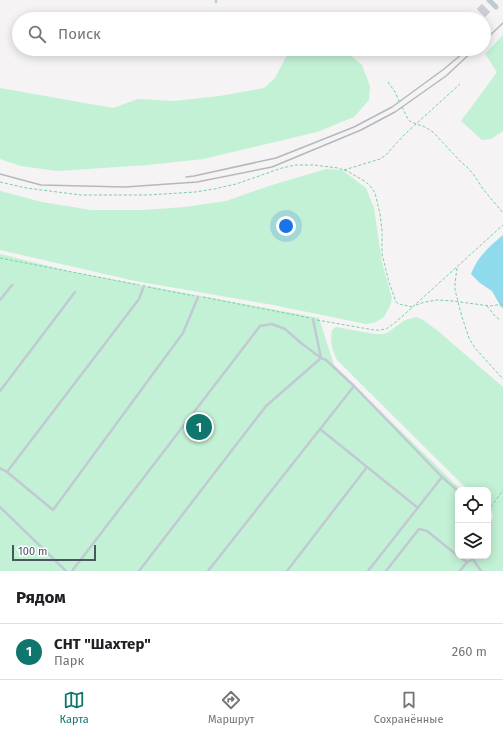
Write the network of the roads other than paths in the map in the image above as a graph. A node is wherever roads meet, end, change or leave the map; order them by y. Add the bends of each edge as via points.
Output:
1 (489, 0) edge
2 (496, 7) dead end
3 (12, 284) dead end
4 (144, 286) road end
5 (75, 292) dead end
6 (198, 297) road end
7 (0, 300) edge
8 (314, 319) road end
9 (321, 358) junction
10 (354, 386) junction
11 (0, 391) edge
12 (320, 429) junction
13 (367, 467) junction
14 (0, 468) edge
15 (7, 472) junction
16 (442, 477) junction
17 (455, 488) edge
18 (0, 507) edge
19 (418, 508) junction
20 (455, 554) edge
21 (462, 559) edge
22 (470, 559) edge
23 (474, 559) edge
24 (466, 562) junction
25 (66, 571) edge
26 (72, 571) edge
27 (139, 571) edge
28 (208, 571) edge
29 (286, 571) edge
30 (368, 571) edge
31 (386, 571) edge
32 (460, 571) edge
33 (481, 571) edge

1 - 2 street
3 - 7 lane
4 - 15 lane via 139,299
5 - 11 lane
6 - 15 lane via 183,333 53,510
8 - 9 lane
9 - 10 lane
9 - 26 lane via 285,329 272,324 260,326
9 - 27 lane via 266,406
10 - 12 lane
10 - 16 lane
12 - 13 lane
12 - 28 lane
13 - 19 lane
13 - 29 lane
14 - 15 lane
16 - 17 lane
16 - 19 lane
18 - 25 lane
19 - 30 lane
20 - 31 lane via 427,531 419,529
21 - 24 lane
22 - 24 lane
23 - 33 lane
24 - 32 lane

